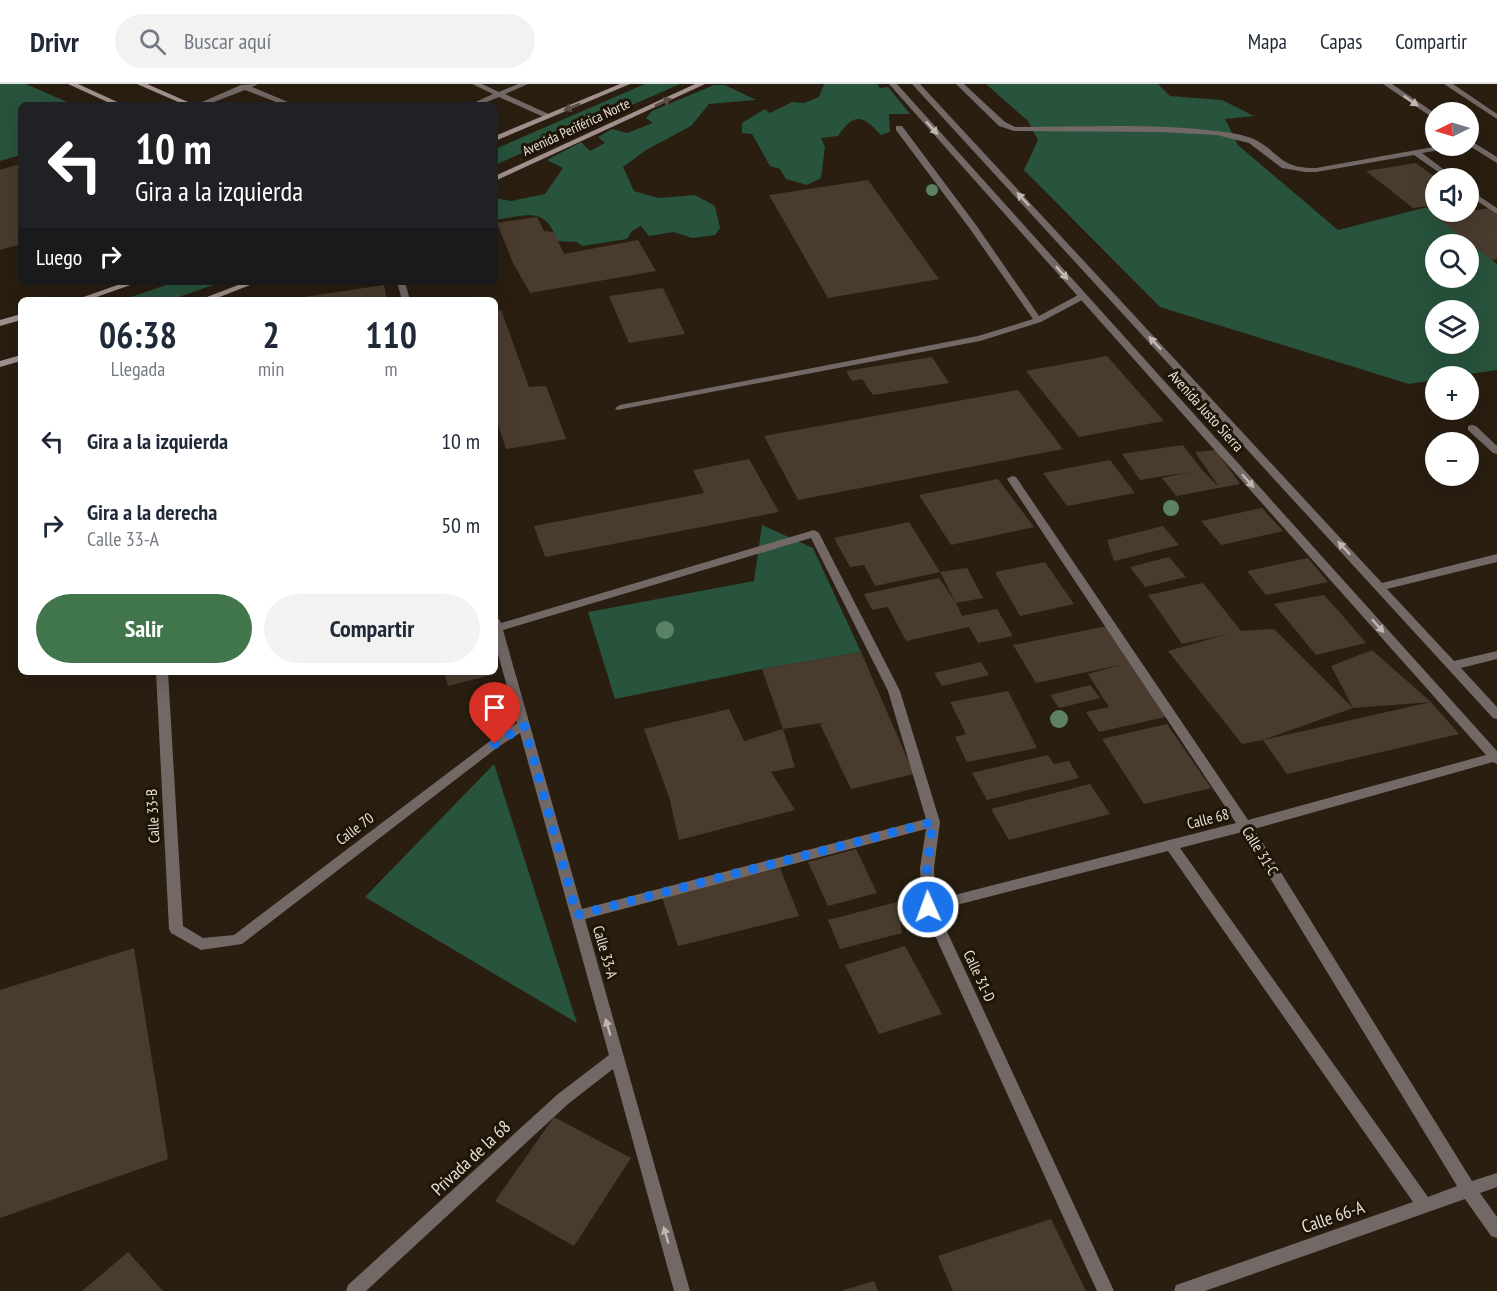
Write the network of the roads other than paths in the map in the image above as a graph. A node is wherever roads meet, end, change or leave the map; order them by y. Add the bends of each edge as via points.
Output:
1 (72, 84) edge
2 (141, 84) edge
3 (237, 84) edge
4 (254, 84) edge
5 (476, 84) edge
6 (524, 84) edge
7 (626, 84) edge
8 (701, 84) edge
9 (893, 84) edge
10 (916, 84) edge
11 (960, 84) edge
12 (1387, 84) edge
13 (1448, 84) edge
14 (245, 87) junction
15 (499, 94) junction
16 (113, 102) edge
17 (184, 102) edge
18 (207, 102) edge
19 (283, 102) edge
20 (479, 102) edge
21 (1425, 110) edge
22 (549, 116) junction
23 (1497, 117) edge
24 (899, 128) dead end
25 (498, 138) edge
26 (1479, 148) edge
27 (1425, 150) edge
28 (1415, 152) junction
29 (1497, 161) edge
30 (1437, 168) edge
31 (498, 178) edge
32 (1479, 199) edge
33 (1497, 212) edge
34 (126, 285) edge
35 (246, 285) edge
36 (88, 297) edge
37 (212, 297) edge
38 (1083, 297) junction
39 (18, 318) edge
40 (1038, 320) junction
41 (0, 323) edge
42 (18, 359) edge
43 (0, 364) edge
44 (620, 408) dead end
45 (1472, 428) dead end
46 (1497, 451) edge
47 (1012, 479) dead end
48 (1497, 558) edge
49 (1379, 587) junction
50 (498, 624) edge
51 (498, 632) edge
52 (1497, 655) edge
53 (1452, 666) junction
54 (162, 675) edge
55 (1497, 715) edge
56 (524, 725) junction
57 (1496, 758) edge
58 (933, 822) junction
59 (1245, 826) junction
60 (1171, 845) junction
61 (928, 907) junction
62 (577, 915) junction
63 (201, 944) joint
64 (617, 1057) junction
65 (1497, 1180) edge
66 (1469, 1191) junction
67 (1425, 1205) junction
68 (1497, 1230) edge
69 (354, 1291) edge
70 (682, 1291) edge
71 (1106, 1291) edge
72 (1182, 1291) edge

1 - 16 main road
2 - 17 main road
3 - 14 street
4 - 14 street
5 - 15 street
6 - 15 street
7 -> 22 main road, Avenida Periférica Norte
31 -> 8 main road, Avenida Periférica Norte
9 -> 38 street, Avenida Justo Sierra
49 -> 10 street, Avenida Justo Sierra
11 - 28 street via 1002,124 1026,131 1159,130 1227,135 1252,141 1285,166 1305,170
12 -> 21 street
13 - 23 street
14 - 18 street
14 - 19 street
15 - 20 street
15 - 22 street
22 - 25 main road, Avenida Periférica Norte
24 - 40 street
26 - 29 street
27 - 28 street
28 - 30 street
32 - 33 street
34 - 36 main road
35 - 37 main road
38 - 40 street
38 -> 57 street, Avenida Justo Sierra
39 - 41 main road
40 - 44 street via 980,338
42 - 43 main road
45 - 46 street
47 - 59 street, Calle 31-C
48 - 49 street
49 - 53 street, Avenida Justo Sierra
50 - 58 street, Calle 31-D via 814,533 894,691
51 - 56 street, Calle 33-A
52 - 53 street
53 - 55 street, Avenida Justo Sierra
54 - 63 street, Calle 33-B via 176,928
56 - 62 street, Calle 33-A
56 - 63 street, Calle 70 via 237,940
57 - 59 street, Calle 68
58 - 61 street, Calle 31-D via 927,868
58 - 62 street
59 - 60 street, Calle 68
59 - 66 street, Calle 31-C
60 - 61 street, Calle 68
60 - 67 street
61 - 71 street, Calle 31-D
64 -> 62 street, Calle 33-A
64 - 69 street, Privada de la 68 via 563,1100
70 -> 64 street, Calle 33-A
65 - 66 street, Calle 66-A
66 - 67 street, Calle 66-A
66 - 68 street, Calle 31-C
67 - 72 street, Calle 66-A

